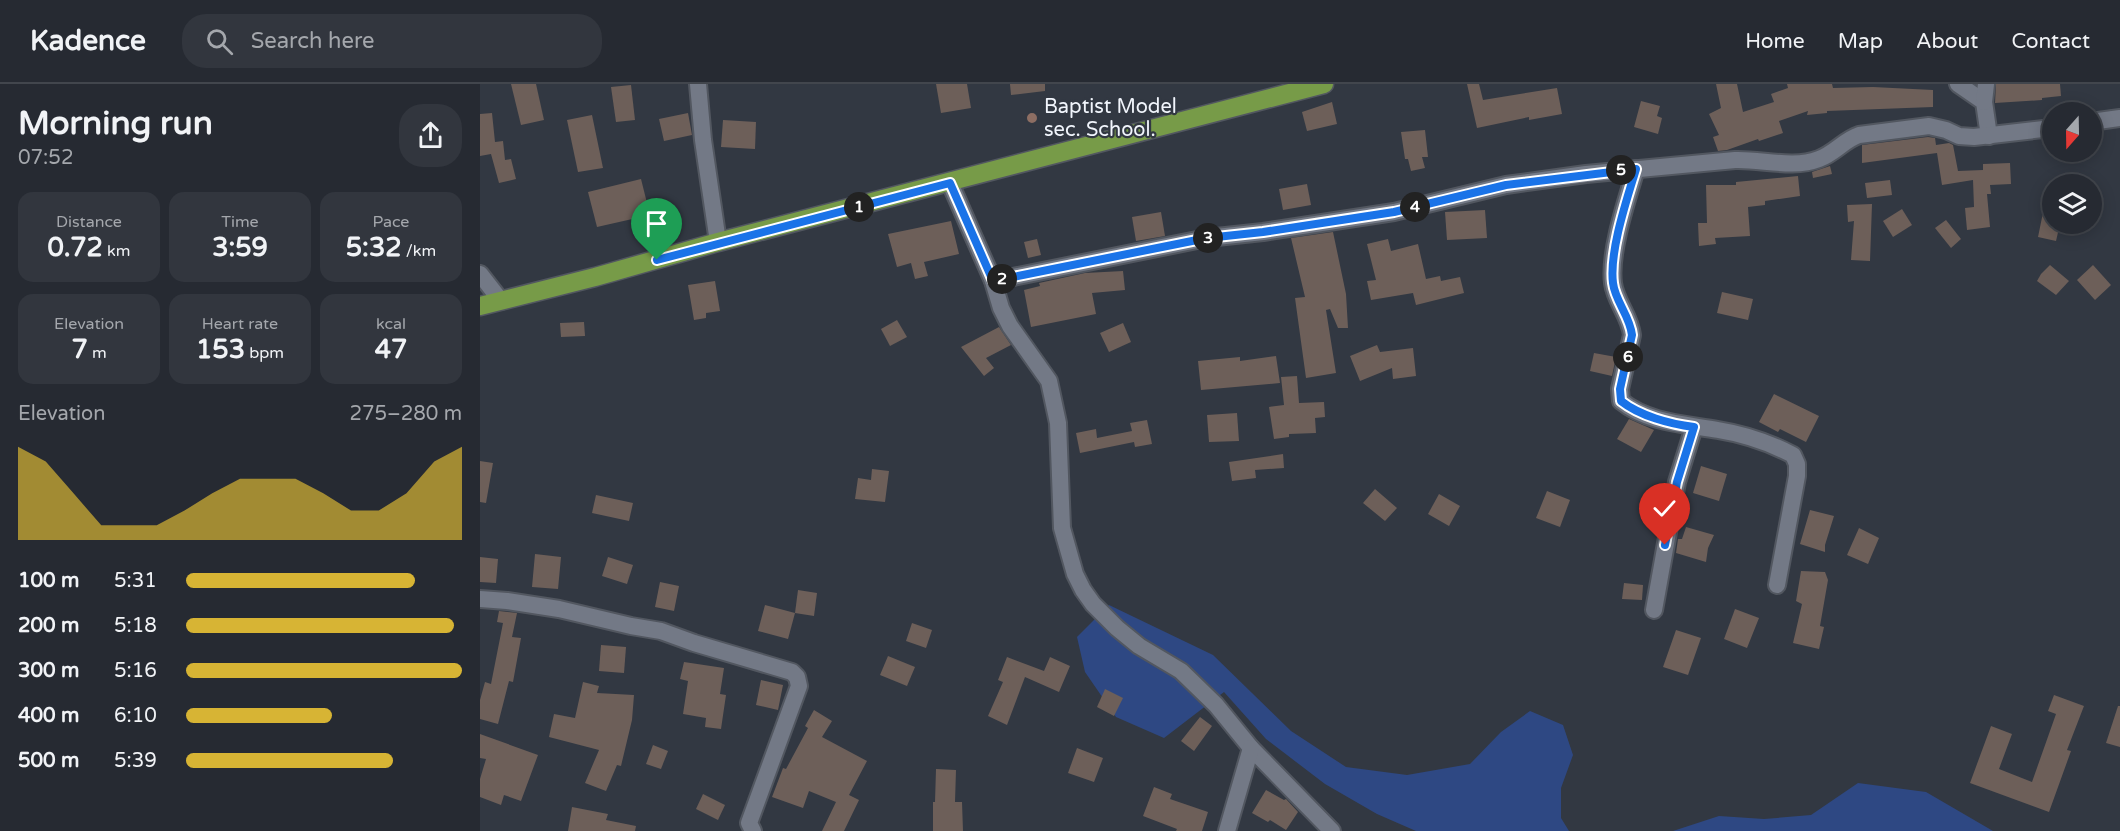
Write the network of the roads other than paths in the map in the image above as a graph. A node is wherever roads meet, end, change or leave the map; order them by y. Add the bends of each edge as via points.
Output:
1 (698, 84) edge
2 (1324, 84) edge
3 (1958, 84) edge
4 (1986, 84) edge
5 (1984, 102) junction
6 (2120, 118) edge
7 (2102, 120) edge
8 (2042, 129) edge
9 (1989, 136) junction
10 (1636, 169) junction
11 (950, 183) junction
12 (718, 242) junction
13 (480, 274) edge
14 (993, 281) junction
15 (501, 300) junction
16 (480, 306) edge
17 (1694, 427) junction
18 (1777, 585) dead end
19 (480, 599) edge
20 (1654, 610) dead end
21 (1251, 748) junction
22 (753, 831) edge
23 (1227, 831) edge
24 (1332, 831) edge

1 - 12 street
2 - 11 main road
3 - 5 street
4 - 5 street
5 - 9 street
6 - 7 street
8 - 9 street
9 - 10 street via 1959,136 1929,126 1859,135 1817,160 1798,163 1753,159
10 - 14 street via 1506,185 1394,212 1207,238
10 - 17 street via 1613,267 1616,295 1632,335 1621,401 1665,421
11 - 12 main road
11 - 14 street
12 - 15 main road
13 - 15 street
14 - 21 street via 1010,326 1049,381 1058,423 1062,528 1083,590 1117,628 1181,671 1216,705
15 - 16 main road
17 - 18 street via 1753,439 1793,455 1797,476
17 - 20 street via 1677,482
19 - 22 street via 559,609 662,631 792,672 799,686 749,823
21 - 23 street
21 - 24 street

